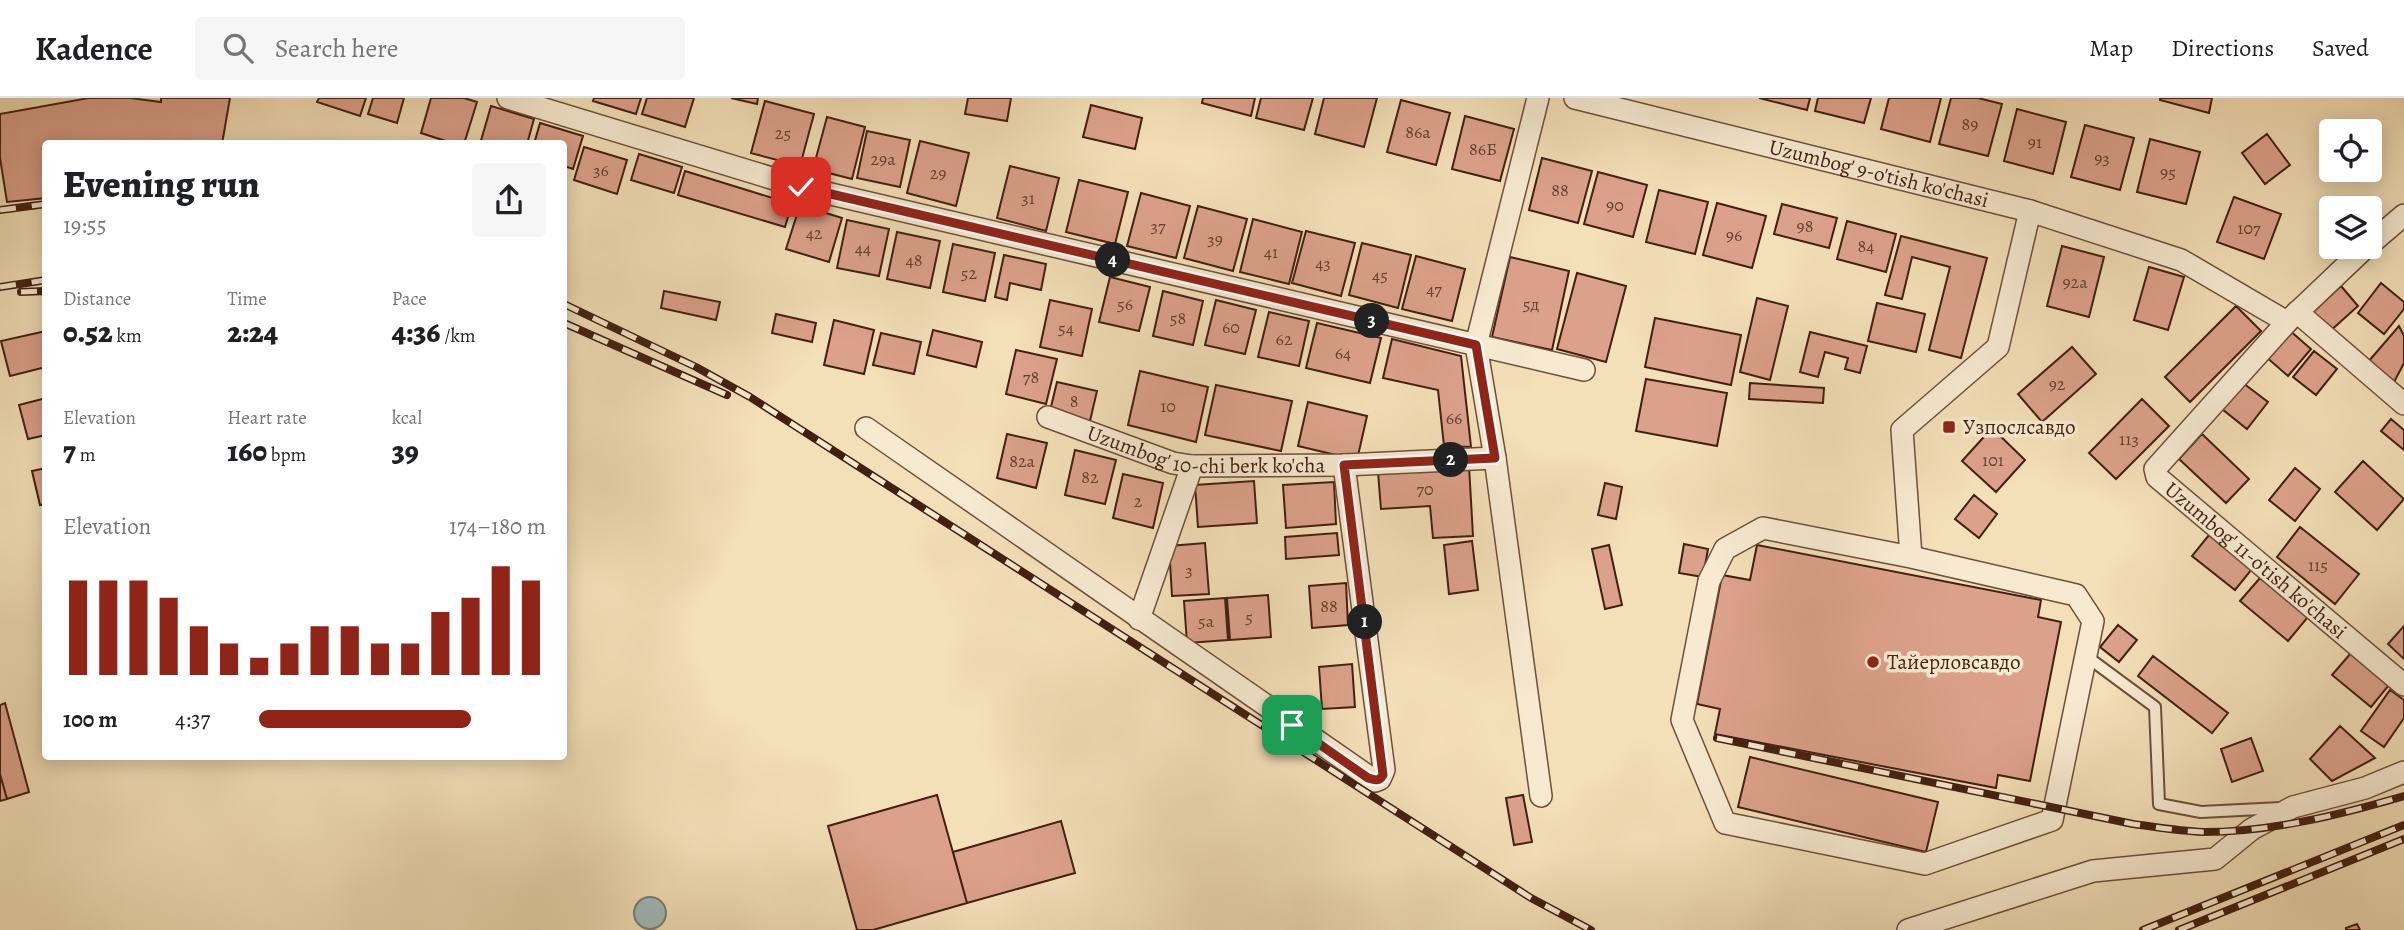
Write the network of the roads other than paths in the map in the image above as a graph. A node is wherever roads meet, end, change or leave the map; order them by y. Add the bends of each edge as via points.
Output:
1 (508, 98) edge
2 (1538, 98) edge
3 (1575, 98) edge
4 (2030, 211) junction
5 (2404, 215) edge
6 (2382, 233) edge
7 (2353, 259) edge
8 (2292, 317) junction
9 (1476, 345) junction
10 (1584, 370) dead end
11 (2404, 404) edge
12 (1048, 417) dead end
13 (866, 428) dead end
14 (1495, 458) junction
15 (1344, 465) junction
16 (1192, 466) junction
17 (1911, 557) junction
18 (1139, 619) junction
19 (2086, 656) junction
20 (2404, 685) edge
21 (2404, 772) edge
22 (1541, 796) dead end
23 (2293, 807) junction
24 (1909, 930) edge

1 - 9 street via 801,187
2 - 9 street
3 - 4 street, Uzumbog' 9-o'tish ko'chasi
4 - 8 street, Uzumbog' 9-o'tish ko'chasi via 2181,260
4 - 17 street via 1998,347 1902,430
5 - 6 street, Uzumbog' 11-o'tish ko'chasi
7 - 8 street, Uzumbog' 11-o'tish ko'chasi
8 - 11 street, Uzumbog' 9-o'tish ko'chasi
8 - 20 street, Uzumbog' 11-o'tish ko'chasi via 2163,458 2155,469 2157,477
9 - 10 street
9 - 14 street
12 - 16 street, Uzumbog' 10-chi berk ko'cha
13 - 18 street
14 - 15 street, Uzumbog' 10-chi berk ko'cha
14 - 22 street
15 - 16 street, Uzumbog' 10-chi berk ko'cha
15 - 18 street via 1384,770 1380,779 1368,778
16 - 18 street
17 - 19 street via 2076,595 2093,621
17 - 19 street via 1763,528 1725,549 1709,581 1682,720 1725,822 1924,864 2052,820
19 - 23 lane via 2155,707 2159,804 2201,812
21 - 23 street via 2365,788
23 - 24 street via 2252,829 2215,859 2093,871

